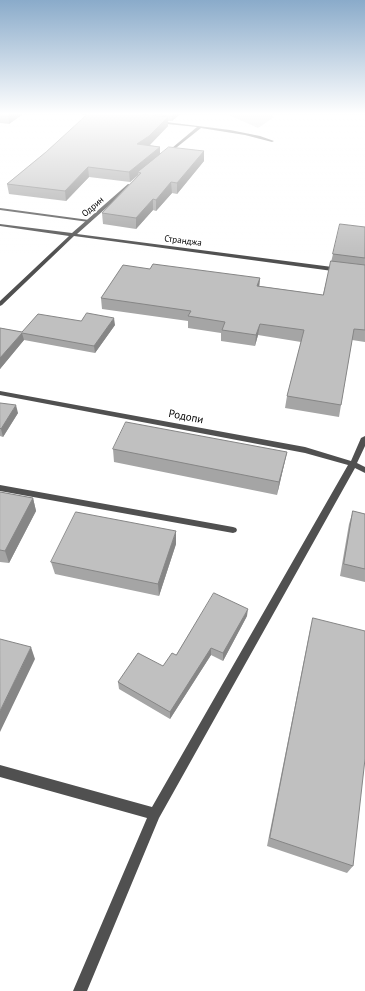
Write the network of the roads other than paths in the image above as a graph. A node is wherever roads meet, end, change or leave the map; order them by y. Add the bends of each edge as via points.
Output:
1 (134, 182) edge
2 (0, 209) edge
3 (89, 221) junction
4 (0, 224) edge
5 (74, 234) junction
6 (350, 271) edge
7 (0, 304) edge
8 (0, 393) edge
9 (365, 438) edge
10 (353, 464) junction
11 (365, 470) edge
12 (0, 488) edge
13 (233, 530) dead end
14 (0, 771) edge
15 (155, 814) junction
16 (80, 991) edge

1 - 3 street, Одрин
2 - 3 street
3 - 5 street, Одрин
4 - 5 street, Странджа
5 - 6 street, Странджа
5 - 7 street, Одрин
8 - 10 street, Родопи via 305,450
9 - 10 street
10 - 11 street, Родопи
10 - 15 street
12 - 13 street
14 - 15 street
15 - 16 street

